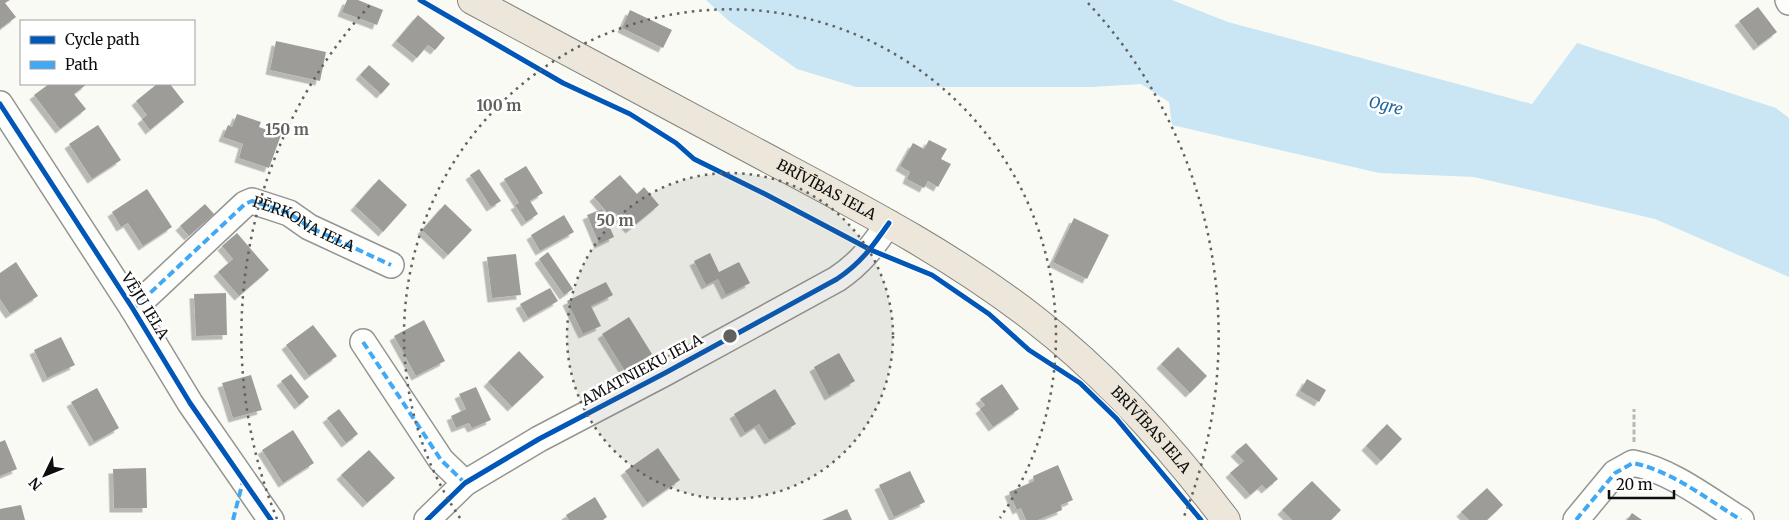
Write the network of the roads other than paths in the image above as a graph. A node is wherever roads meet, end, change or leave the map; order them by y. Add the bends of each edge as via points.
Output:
1 (472, 0) edge
2 (0, 104) edge
3 (889, 223) junction
4 (391, 265) dead end
5 (132, 309) junction
6 (363, 342) dead end
7 (465, 483) junction
8 (271, 520) edge
9 (427, 520) edge
10 (1226, 520) edge
11 (1576, 520) edge
12 (1741, 520) edge

1 - 3 main road, BRĪVĪBAS IELA
2 - 5 street, VĒJU IELA
3 - 7 street, AMATNIEKU IELA via 871,250 837,279 539,439
3 - 10 main road, BRĪVĪBAS IELA via 999,292 1068,347 1124,398
4 - 5 street, PĒRKONA IELA via 309,227 289,213 252,201
5 - 8 street, VĒJU IELA via 190,403
6 - 7 street via 441,460
7 - 9 street, AMATNIEKU IELA
11 - 12 street via 1624,468 1647,466

